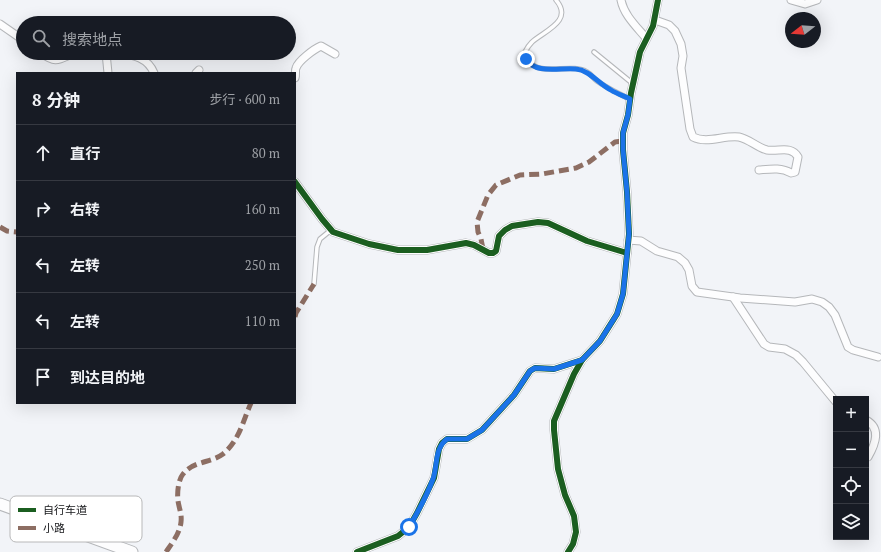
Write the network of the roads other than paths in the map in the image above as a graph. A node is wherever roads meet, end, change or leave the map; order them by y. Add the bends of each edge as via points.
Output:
1 (556, 0) edge
2 (621, 0) edge
3 (658, 0) edge
4 (791, 0) edge
5 (817, 0) edge
6 (655, 20) junction
7 (0, 24) edge
8 (16, 35) edge
9 (646, 38) junction
10 (594, 52) dead end
11 (335, 54) dead end
12 (107, 60) edge
13 (144, 60) edge
14 (108, 72) edge
15 (154, 72) edge
16 (295, 72) edge
17 (633, 84) junction
18 (630, 99) junction
19 (759, 170) dead end
20 (296, 183) edge
21 (331, 230) junction
22 (628, 240) junction
23 (627, 254) junction
24 (314, 284) dead end
25 (733, 297) junction
26 (878, 357) dead end
27 (582, 360) junction
28 (833, 398) edge
29 (869, 421) edge
30 (869, 455) edge
31 (0, 504) edge
32 (10, 508) edge
33 (104, 542) edge
34 (132, 552) edge
35 (357, 552) edge
36 (568, 552) edge

1 - 18 lane via 560,9 559,22 527,48 525,52 528,63 553,70 577,68 587,72 610,90
2 - 9 street via 623,9
3 - 6 street
4 - 5 street via 805,4
6 - 9 street
6 - 19 street via 669,25 681,44 681,68 693,137 699,140 740,138 765,150 786,149 795,152 798,157 795,172 775,168
7 - 8 street
9 - 17 street
10 - 17 lane
11 - 16 street via 321,46 316,48 302,60 295,68
12 - 14 street
13 - 15 street
17 - 18 street
18 - 22 street via 623,133
20 - 21 street
21 - 23 street via 369,244 398,250 427,250 466,243 493,254 499,236 504,230 512,226 548,222 587,241
21 - 24 lane via 320,239 317,247
22 - 23 street
22 - 25 street via 641,241 657,251 678,257 689,270 692,286 697,292
23 - 27 street via 623,294 617,314 600,341
25 - 26 street via 794,302 812,299 822,302 835,315 848,346 853,350
25 - 28 street via 764,344 785,349 796,355
27 - 35 street via 554,369 535,368 482,430 467,439 447,439 442,443 434,478 409,527 398,536
27 - 36 street via 554,421 558,469 574,516 576,532
29 - 30 street via 876,426 878,433
31 - 32 main road
33 - 34 main road

